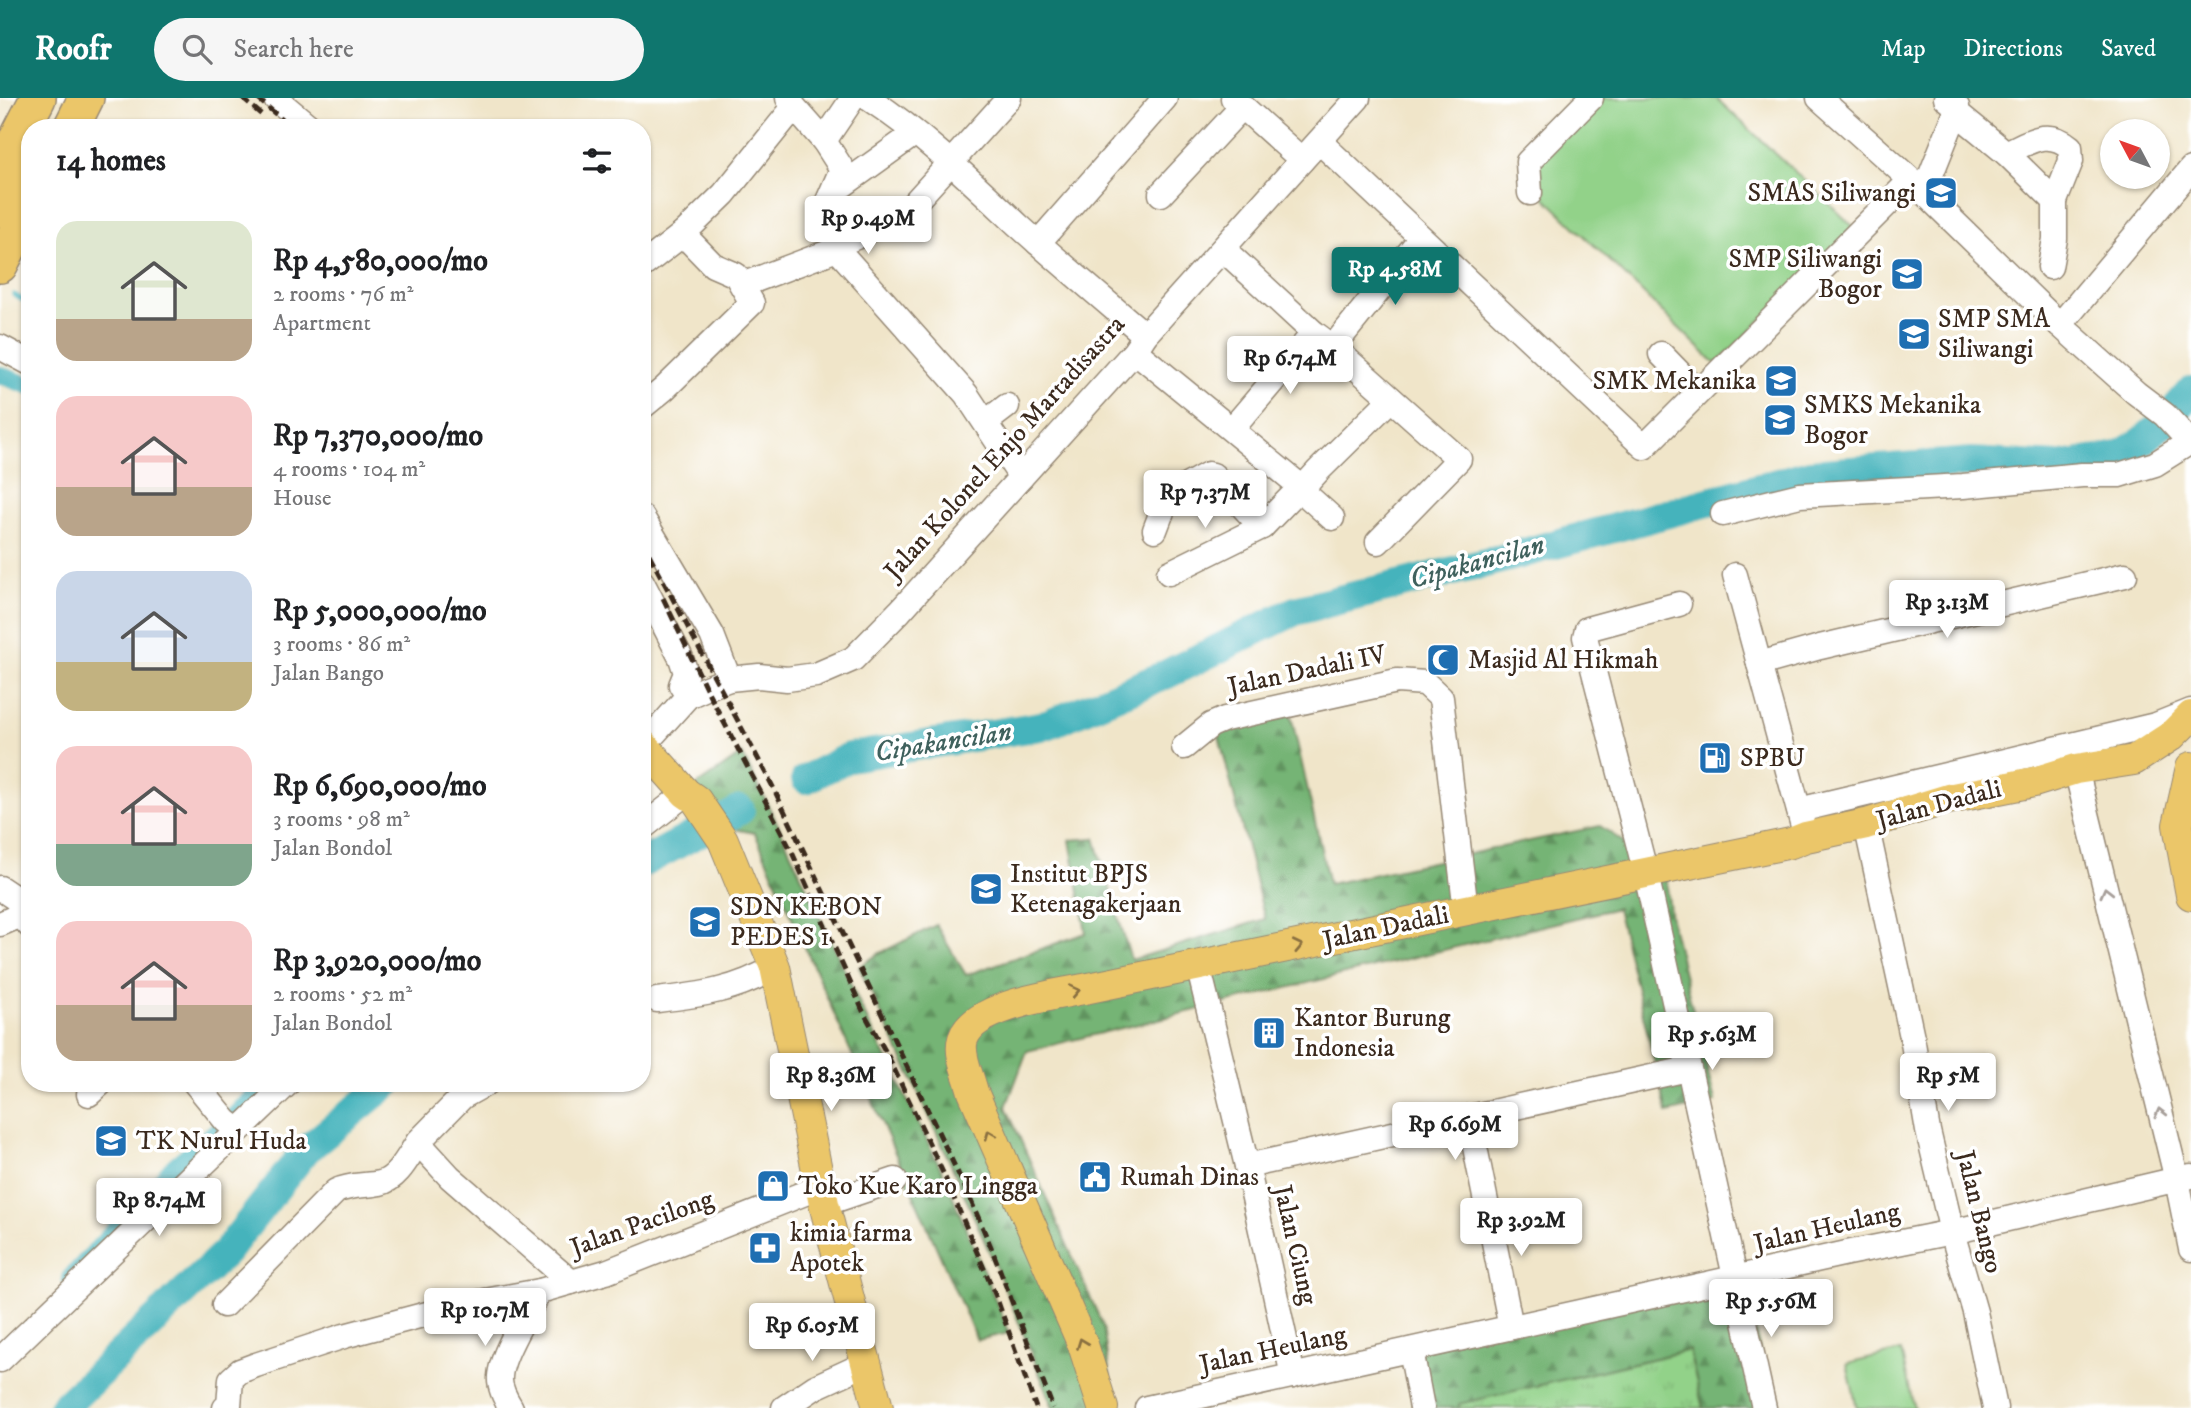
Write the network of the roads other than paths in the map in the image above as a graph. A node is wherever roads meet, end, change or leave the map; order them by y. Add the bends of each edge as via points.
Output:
1 (18, 98) edge
2 (38, 98) edge
3 (58, 98) edge
4 (85, 98) edge
5 (102, 98) edge
6 (275, 98) edge
7 (853, 98) edge
8 (1009, 98) edge
9 (1165, 98) edge
10 (1358, 98) edge
11 (1591, 98) edge
12 (1819, 98) edge
13 (882, 102) edge
14 (1237, 102) edge
15 (791, 103) edge
16 (1956, 104) edge
17 (27, 119) edge
18 (48, 119) edge
19 (74, 119) edge
20 (92, 119) edge
21 (300, 119) edge
22 (21, 131) edge
23 (0, 133) edge
24 (914, 134) junction
25 (824, 141) junction
26 (1320, 142) junction
27 (2007, 153) junction
28 (1302, 160) junction
29 (951, 163) junction
30 (2191, 169) edge
31 (0, 172) edge
32 (837, 184) junction
33 (1918, 186) junction
34 (1530, 193) dead end
35 (1161, 194) dead end
36 (2054, 201) junction
37 (21, 217) edge
38 (21, 217) edge
39 (21, 218) edge
40 (682, 234) junction
41 (1421, 238) junction
42 (1038, 243) junction
43 (837, 247) junction
44 (1223, 249) junction
45 (0, 257) edge
46 (651, 258) edge
47 (0, 265) edge
48 (2050, 267) dead end
49 (742, 285) junction
50 (0, 291) edge
51 (2060, 325) junction
52 (1323, 340) junction
53 (1140, 343) junction
54 (0, 347) edge
55 (1661, 354) dead end
56 (21, 358) edge
57 (1698, 392) junction
58 (1391, 399) junction
59 (651, 400) edge
60 (1007, 407) dead end
61 (986, 422) junction
62 (1232, 429) junction
63 (2190, 442) edge
64 (1021, 477) junction
65 (1301, 491) junction
66 (1723, 514) dead end
67 (1332, 518) dead end
68 (1262, 527) junction
69 (1155, 530) dead end
70 (651, 532) edge
71 (1378, 541) dead end
72 (1169, 573) dead end
73 (1735, 575) dead end
74 (2125, 575) dead end
75 (651, 599) edge
76 (1679, 604) dead end
77 (1759, 664) junction
78 (729, 679) junction
79 (688, 696) junction
80 (2191, 713) edge
81 (651, 736) edge
82 (1184, 747) dead end
83 (651, 754) edge
84 (2087, 759) junction
85 (2134, 760) junction
86 (2191, 767) edge
87 (1941, 788) junction
88 (686, 793) junction
89 (651, 821) edge
90 (1803, 823) junction
91 (1866, 824) junction
92 (2178, 825) junction
93 (1646, 874) junction
94 (2191, 895) edge
95 (1466, 911) junction
96 (1198, 965) junction
97 (775, 967) junction
98 (657, 1000) dead end
99 (1688, 1069) junction
100 (202, 1092) edge
101 (273, 1092) edge
102 (471, 1092) edge
103 (1469, 1117) junction
104 (227, 1120) junction
105 (418, 1142) junction
106 (1247, 1166) junction
107 (2184, 1178) edge
108 (895, 1180) dead end
109 (822, 1195) junction
110 (1952, 1231) junction
111 (2191, 1249) edge
112 (1734, 1279) junction
113 (571, 1282) junction
114 (540, 1291) junction
115 (223, 1305) dead end
116 (1511, 1327) junction
117 (1410, 1350) junction
118 (0, 1360) edge
119 (865, 1364) junction
120 (1293, 1376) junction
121 (228, 1407) edge
122 (511, 1408) edge
123 (784, 1408) edge
124 (878, 1408) edge
125 (1102, 1408) edge
126 (1147, 1408) edge
127 (1422, 1408) edge
128 (1764, 1408) edge
129 (1995, 1408) edge

1 - 23 highway
2 - 17 highway
3 - 18 highway
4 - 19 highway
5 - 20 highway
6 - 21 street
7 - 25 street
8 - 29 street
9 - 42 street
10 - 26 street, Jalan Kolonel Enjo Martadisastra
11 - 34 street via 1528,162
12 - 33 street
13 - 24 street
14 - 28 street
14 - 35 street
15 - 25 street
15 - 40 street via 724,194
16 - 27 street
16 - 33 street
22 - 31 highway
24 - 29 street
24 - 32 street via 843,185
25 - 32 street via 842,169
26 - 28 street, Jalan Kolonel Enjo Martadisastra
26 - 41 street
27 - 36 street
27 - 36 street via 2048,137 2070,148 2071,161
28 - 44 street, Jalan Kolonel Enjo Martadisastra
29 - 42 street
29 - 43 street via 898,221 889,218
30 - 51 street
32 - 43 street via 825,208
33 - 51 street
33 - 57 street
36 - 48 street
37 - 45 highway
38 - 47 highway
39 - 50 highway
40 - 46 street
40 - 49 street via 713,265 736,275
41 - 52 street
41 - 57 street via 1644,447
42 - 53 street
43 - 49 street
43 - 61 street
44 - 52 street
44 - 53 street, Jalan Kolonel Enjo Martadisastra
49 - 59 street via 752,303
51 - 63 street
52 - 58 street
52 - 62 street
53 - 62 street
53 - 64 street, Jalan Kolonel Enjo Martadisastra
54 - 56 street
55 - 57 street
58 - 65 street
58 - 71 street via 1459,459
60 - 61 street
61 - 64 street
62 - 65 street
63 - 66 street via 2155,464 2119,475 1800,495
64 - 78 street, Jalan Kolonel Enjo Martadisastra via 853,659 816,675
65 - 67 street
65 - 68 street
68 - 69 street via 1208,474 1168,496
68 - 72 street
70 - 78 street via 712,635
73 - 77 street
74 - 77 street
75 - 79 street via 681,657 686,673 681,685
76 - 93 street via 1587,629 1585,637
77 - 90 street
78 - 79 street, Jalan Kolonel Enjo Martadisastra
79 - 81 street, Jalan Kolonel Enjo Martadisastra
80 - 84 street
80 - 85 main road, Jalan Dadali via 2171,736
82 - 95 street, Jalan Dadali IV via 1225,719 1397,681 1424,683 1441,698
83 - 88 main road
84 - 85 main road, Jalan Dadali
84 - 87 main road, Jalan Dadali
107 -> 84 street
85 - 92 main road via 2157,764 2170,776
86 - 92 main road
87 - 90 street
87 - 91 main road, Jalan Dadali
88 - 89 street
88 - 97 main road via 716,828
90 - 91 main road, Jalan Dadali
90 - 93 main road, Jalan Dadali via 1791,843
91 - 110 street, Jalan Bango
92 - 94 main road
93 - 95 main road, Jalan Dadali
93 - 99 street
96 -> 95 main road, Jalan Dadali
96 - 106 street, Jalan Ciung
125 -> 96 main road, Jalan Dadali via 1083,1345 973,1091 962,1041 968,1027 987,1013
97 - 98 street via 756,979 707,995
97 - 109 main road
99 - 103 street
99 - 112 street
100 - 104 street
101 - 104 street
102 - 105 street
103 - 106 street
103 - 116 street
104 - 118 street
105 - 113 street via 450,1177
105 - 115 street via 401,1168 383,1182 336,1191
106 - 120 street, Jalan Ciung
107 - 110 street, Jalan Heulang
107 - 111 street
108 - 109 street, Jalan Pacilong
109 - 113 street, Jalan Pacilong
109 - 119 main road
110 - 112 street, Jalan Heulang
110 - 129 street, Jalan Bango
112 - 116 street, Jalan Heulang
112 - 128 street
113 - 114 street, Jalan Pacilong
114 - 121 street, Jalan Pacilong via 357,1333 256,1365 231,1379
114 - 122 street via 501,1369 499,1379
116 - 117 street, Jalan Heulang
117 - 120 street, Jalan Heulang
117 - 127 street
119 - 123 street via 815,1387
119 - 124 main road
120 - 126 street, Jalan Heulang

